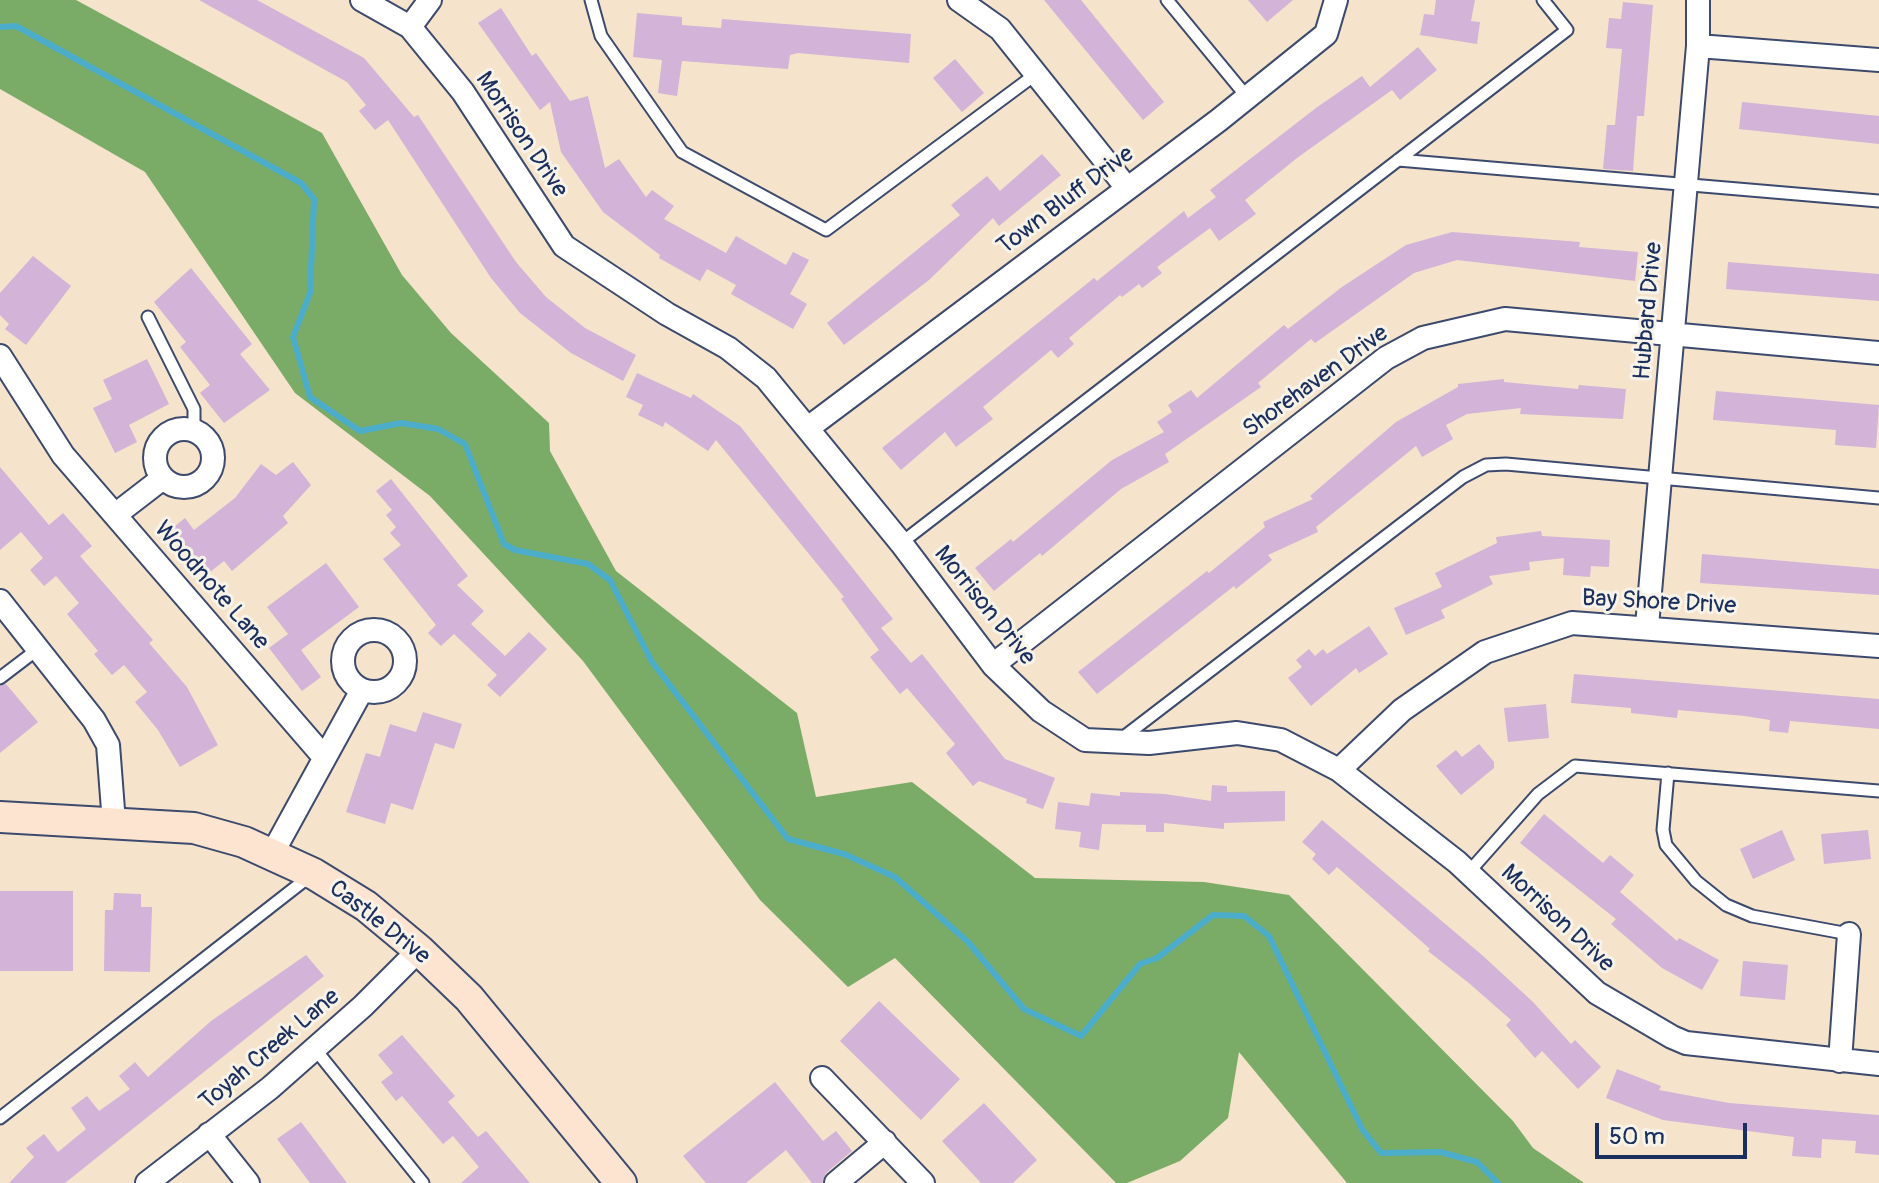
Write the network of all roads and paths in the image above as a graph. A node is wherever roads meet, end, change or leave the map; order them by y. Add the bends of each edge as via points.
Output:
1 (362, 0) edge
2 (430, 0) edge
3 (591, 0) edge
4 (959, 0) edge
5 (1167, 0) edge
6 (1336, 0) edge
7 (1543, 0) edge
8 (1698, 0) edge
9 (410, 27) junction
10 (1698, 46) junction
11 (1879, 60) edge
12 (1036, 74) junction
13 (1247, 97) junction
14 (1398, 160) junction
15 (1686, 184) junction
16 (1127, 188) junction
17 (1879, 201) edge
18 (148, 317) dead end
19 (1673, 335) junction
20 (1879, 353) edge
21 (0, 356) edge
22 (808, 428) junction
23 (194, 431) junction
24 (163, 478) junction
25 (1660, 479) junction
26 (1879, 498) edge
27 (115, 515) junction
28 (901, 543) junction
29 (0, 601) edge
30 (1647, 626) junction
31 (1879, 646) edge
32 (38, 649) junction
33 (993, 665) junction
34 (0, 678) edge
35 (362, 690) dead end
36 (1117, 742) junction
37 (324, 757) junction
38 (1339, 770) junction
39 (1668, 773) junction
40 (1879, 791) edge
41 (0, 817) edge
42 (114, 823) junction
43 (272, 854) junction
44 (1468, 873) junction
45 (314, 874) junction
46 (1849, 934) joint
47 (419, 950) junction
48 (315, 1049) junction
49 (1840, 1061) junction
50 (1879, 1064) edge
51 (822, 1078) dead end
52 (0, 1118) edge
53 (209, 1134) junction
54 (885, 1142) junction
55 (147, 1183) edge
56 (248, 1183) edge
57 (423, 1183) edge
58 (621, 1183) edge
59 (836, 1183) edge
60 (923, 1183) edge

1 - 9 street, Morrison Drive
2 - 9 street
3 - 12 lane via 601,36 682,152 826,230
4 - 12 street via 1000,29
5 - 13 lane
6 - 13 street, Town Bluff Drive via 1326,34
7 - 14 lane via 1567,30
8 - 10 street, Hubbard Drive
9 - 22 street, Morrison Drive via 463,92 564,246 728,348 766,378
10 - 11 street
10 - 15 street, Hubbard Drive
12 - 16 street
13 - 16 street, Town Bluff Drive
14 - 15 lane
14 - 28 lane
15 - 17 lane
15 - 19 street, Hubbard Drive
16 - 22 street, Town Bluff Drive
18 - 23 lane via 194,409
19 - 20 street, Shorehaven Drive
19 - 25 street, Hubbard Drive
19 - 33 street, Shorehaven Drive via 1505,319 1423,338 1386,358
21 - 27 street, Woodnote Lane via 63,455
22 - 28 street, Morrison Drive
23 - 24 street via 174,431 159,442 155,461
23 - 24 street via 212,451 206,478 189,487
24 - 27 street
25 - 26 lane
25 - 30 street, Hubbard Drive
25 - 36 lane via 1486,465 1463,477
27 - 37 street, Woodnote Lane
28 - 33 street, Morrison Drive
29 - 32 street
30 - 31 street, Bay Shore Drive
30 - 38 street, Bay Shore Drive via 1572,623 1485,652 1402,710
32 - 34 lane
32 - 42 street via 108,745
33 - 36 street, Morrison Drive via 1041,711 1085,740
35 - 37 street
36 - 38 street, Morrison Drive via 1237,733 1281,740
37 - 43 street
38 - 44 street, Morrison Drive
39 - 40 lane
39 - 44 lane via 1575,766 1538,794
39 - 46 lane via 1666,845 1696,881 1726,905 1752,916
41 - 42 main road, Castle Drive
42 - 43 main road, Castle Drive via 194,828
43 - 45 main road, Castle Drive
44 - 49 street, Morrison Drive via 1597,993 1672,1037
45 - 47 main road, Castle Drive via 366,906
45 - 52 lane
46 - 49 street
47 - 48 street, Toyah Creek Lane
47 - 58 main road, Castle Drive via 469,998
48 - 53 street, Toyah Creek Lane
48 - 57 lane
49 - 50 street, Morrison Drive
51 - 54 street
53 - 55 street, Toyah Creek Lane
53 - 56 street
54 - 59 street
54 - 60 street

